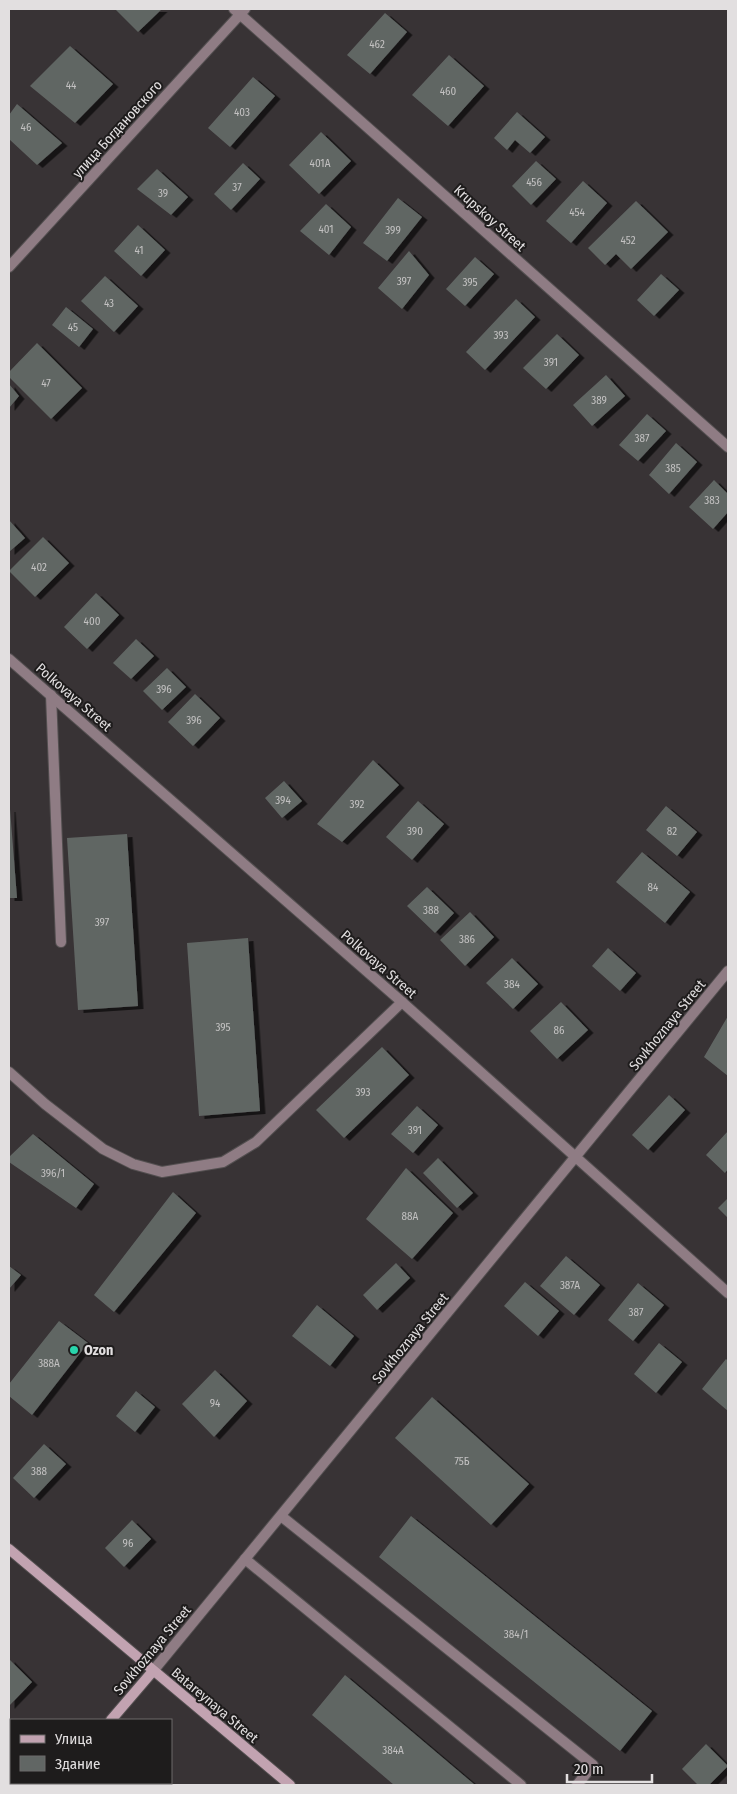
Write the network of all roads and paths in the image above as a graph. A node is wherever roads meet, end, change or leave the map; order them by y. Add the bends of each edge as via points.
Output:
1 (240, 11) edge
2 (9, 267) edge
3 (728, 447) edge
4 (9, 659) edge
5 (51, 696) junction
6 (61, 942) dead end
7 (728, 972) edge
8 (402, 1002) junction
9 (9, 1072) edge
10 (576, 1158) junction
11 (728, 1293) edge
12 (280, 1516) junction
13 (9, 1549) edge
14 (245, 1560) junction
15 (153, 1671) junction
16 (112, 1719) edge
17 (290, 1785) edge
18 (521, 1785) edge
19 (577, 1785) edge

1 - 2 street, улица Богдановского
1 - 3 street, Krupskoy Street
4 - 5 street, Polkovaya Street
5 - 6 street
5 - 8 street, Polkovaya Street
7 - 10 street, Sovkhoznaya Street
8 - 9 street via 256,1142 223,1162 162,1172 133,1164 103,1149
8 - 10 street, Polkovaya Street
10 - 11 street, Polkovaya Street
10 - 12 street, Sovkhoznaya Street
12 - 14 street, Sovkhoznaya Street
12 - 19 street via 593,1765
13 - 15 street, Batareynaya Street
14 - 15 street, Sovkhoznaya Street
14 - 18 street
15 - 16 street, Sovkhoznaya Street
15 - 17 street, Batareynaya Street

